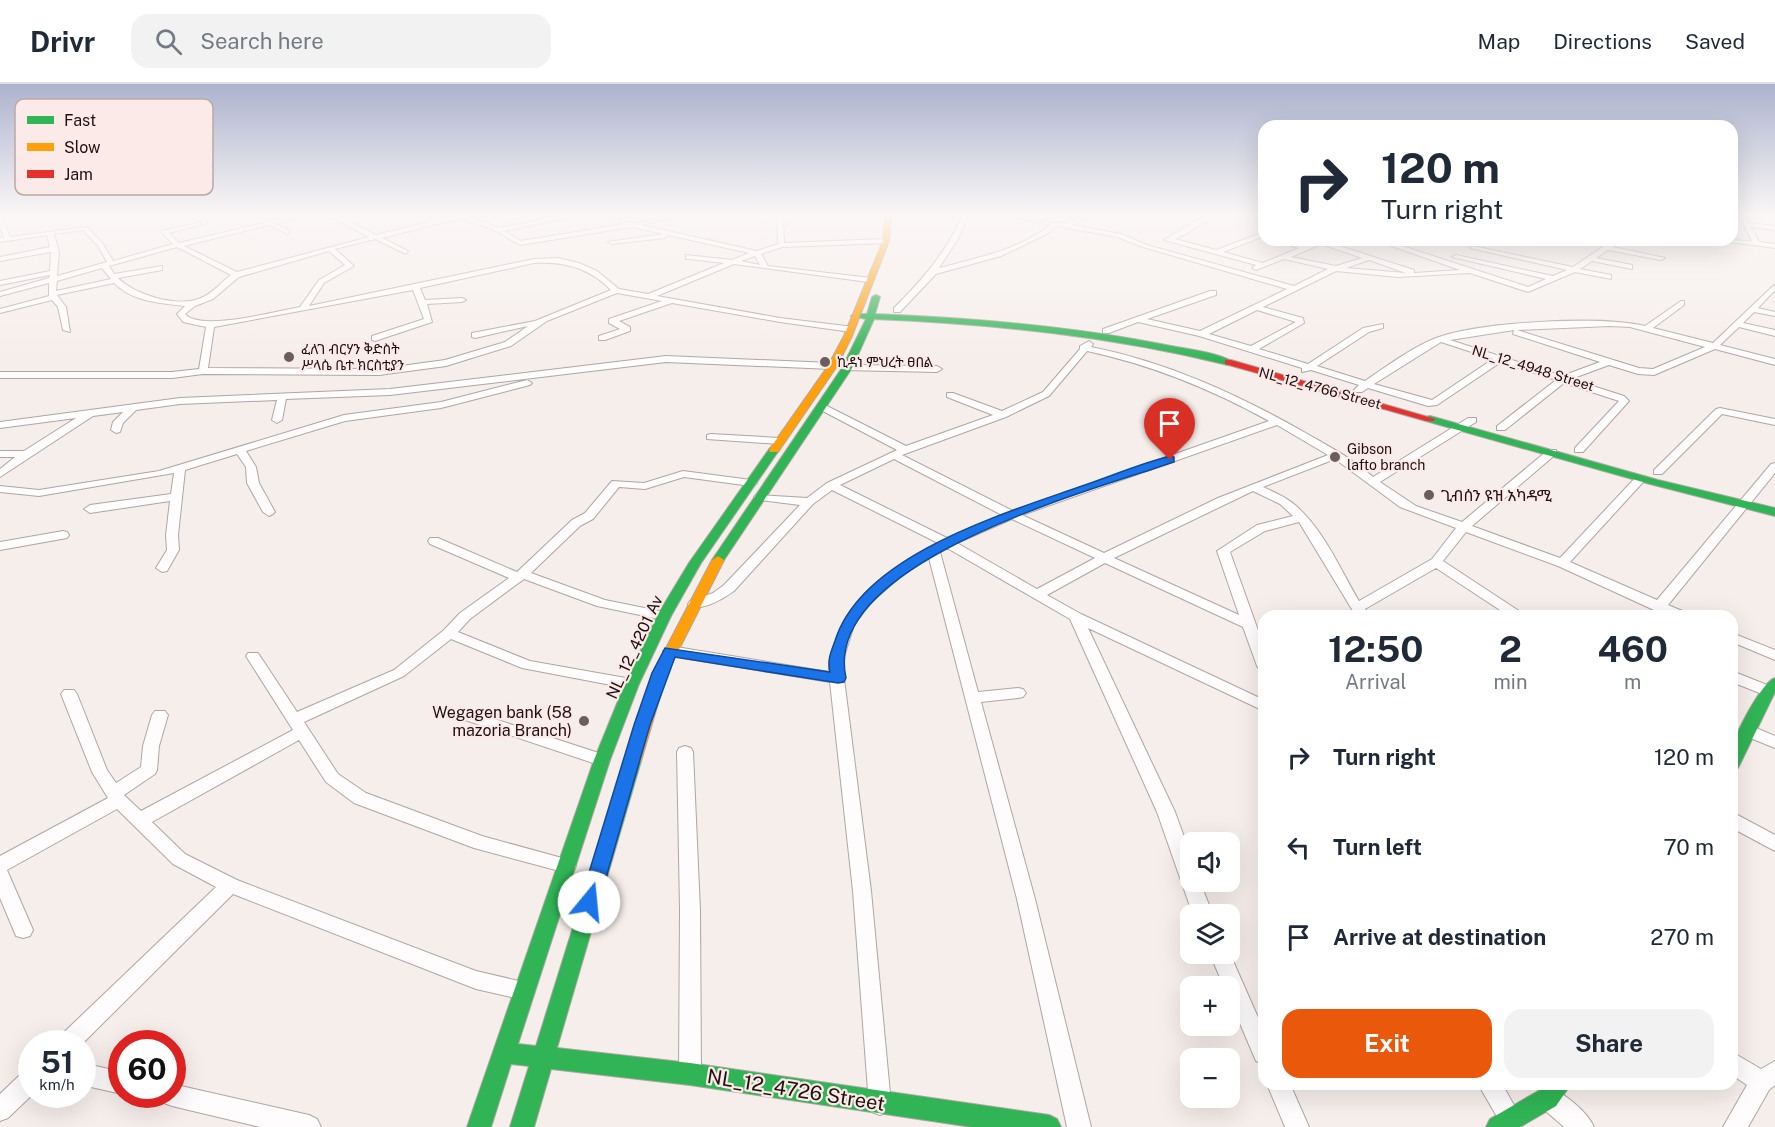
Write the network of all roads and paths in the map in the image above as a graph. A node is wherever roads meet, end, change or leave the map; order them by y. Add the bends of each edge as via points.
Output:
1 (108, 264) edge
2 (54, 265) edge
3 (105, 265) edge
4 (216, 265) edge
5 (272, 265) edge
6 (349, 265) edge
7 (518, 265) edge
8 (569, 265) edge
9 (726, 265) edge
10 (748, 265) edge
11 (764, 265) edge
12 (875, 265) edge
13 (885, 265) edge
14 (938, 265) edge
15 (961, 265) edge
16 (1207, 265) edge
17 (1263, 265) edge
18 (1316, 265) edge
19 (1348, 265) edge
20 (1389, 265) edge
21 (1455, 265) edge
22 (1491, 265) edge
23 (1550, 265) edge
24 (1582, 265) edge
25 (1618, 265) edge
26 (1629, 267) dead end
27 (159, 268) dead end
28 (766, 268) junction
29 (1334, 269) junction
30 (1574, 270) junction
31 (1471, 271) junction
32 (933, 272) junction
33 (1243, 274) junction
34 (236, 275) junction
35 (54, 276) junction
36 (1424, 277) junction
37 (1608, 277) dead end
38 (112, 279) junction
39 (1555, 279) junction
40 (868, 280) junction
41 (0, 284) edge
42 (416, 287) junction
43 (1774, 287) edge
44 (1293, 288) junction
45 (616, 291) junction
46 (1214, 292) dead end
47 (0, 294) edge
48 (53, 295) junction
49 (650, 296) junction
50 (462, 300) dead end
51 (672, 301) junction
52 (423, 302) junction
53 (1681, 303) dead end
54 (192, 304) junction
55 (1256, 307) junction
56 (303, 309) junction
57 (1752, 309) junction
58 (897, 310) junction
59 (0, 311) edge
60 (1775, 314) edge
61 (861, 316) junction
62 (1139, 320) junction
63 (537, 322) junction
64 (1737, 324) junction
65 (210, 325) junction
66 (1380, 326) dead end
67 (1648, 328) junction
68 (67, 330) dead end
69 (1508, 330) junction
70 (1775, 333) edge
71 (1101, 334) junction
72 (1201, 334) junction
73 (475, 335) dead end
74 (375, 338) dead end
75 (602, 338) dead end
76 (1439, 339) junction
77 (1266, 342) junction
78 (1715, 346) junction
79 (1083, 348) junction
80 (1251, 350) junction
81 (1775, 351) edge
82 (1501, 358) junction
83 (1282, 359) junction
84 (1765, 359) junction
85 (1609, 362) junction
86 (1775, 362) edge
87 (832, 366) junction
88 (847, 368) junction
89 (936, 369) dead end
90 (1305, 370) junction
91 (203, 371) junction
92 (561, 373) junction
93 (0, 375) edge
94 (1564, 378) junction
95 (1363, 387) junction
96 (950, 395) dead end
97 (282, 397) junction
98 (134, 406) junction
99 (822, 407) junction
100 (93, 412) junction
101 (1002, 415) junction
102 (278, 420) dead end
103 (1276, 422) junction
104 (1775, 422) edge
105 (1468, 424) junction
106 (0, 425) edge
107 (1501, 428) junction
108 (116, 430) dead end
109 (711, 437) dead end
110 (779, 441) junction
111 (240, 450) junction
112 (1579, 450) junction
113 (899, 452) junction
114 (1551, 452) junction
115 (0, 454) edge
116 (26, 454) junction
117 (1337, 455) junction
118 (1775, 466) edge
119 (180, 469) junction
120 (1658, 472) junction
121 (0, 474) edge
122 (1641, 478) junction
123 (1374, 481) junction
124 (751, 483) junction
125 (831, 485) junction
126 (1255, 488) junction
127 (0, 489) edge
128 (176, 497) junction
129 (760, 497) junction
130 (1746, 500) junction
131 (809, 502) junction
132 (1775, 502) edge
133 (90, 509) dead end
134 (269, 512) dead end
135 (1775, 512) edge
136 (1012, 514) junction
137 (1301, 518) junction
138 (1464, 527) junction
139 (63, 536) dead end
140 (434, 541) dead end
141 (0, 546) edge
142 (940, 547) junction
143 (1104, 556) junction
144 (1436, 562) junction
145 (1562, 564) junction
146 (162, 568) dead end
147 (520, 576) junction
148 (1037, 595) junction
149 (695, 604) junction
150 (1659, 607) junction
151 (1359, 610) edge
152 (1363, 610) edge
153 (1508, 610) edge
154 (1667, 610) edge
155 (664, 616) junction
156 (1076, 617) junction
157 (1250, 625) junction
158 (449, 633) junction
159 (1738, 640) edge
160 (1258, 648) edge
161 (670, 651) junction
162 (1775, 655) edge
163 (254, 656) dead end
164 (1738, 677) edge
165 (838, 678) junction
166 (632, 684) junction
167 (1771, 687) edge
168 (1018, 693) dead end
169 (69, 694) dead end
170 (974, 698) junction
171 (1258, 703) edge
172 (160, 715) dead end
173 (467, 715) dead end
174 (298, 726) junction
175 (1742, 738) edge
176 (1775, 742) edge
177 (685, 752) dead end
178 (602, 760) junction
179 (117, 797) junction
180 (140, 820) junction
181 (1738, 822) edge
182 (1775, 844) edge
183 (0, 865) edge
184 (567, 866) junction
185 (0, 874) edge
186 (230, 885) junction
187 (1199, 904) edge
188 (23, 930) dead end
189 (1224, 964) edge
190 (527, 992) junction
191 (81, 1030) edge
192 (1258, 1040) edge
193 (504, 1053) junction
194 (543, 1056) junction
195 (1738, 1064) edge
196 (690, 1074) junction
197 (1768, 1077) edge
198 (1281, 1090) edge
199 (1491, 1090) edge
200 (1554, 1091) edge
201 (18, 1093) edge
202 (186, 1098) edge
203 (880, 1104) junction
204 (0, 1110) edge
205 (1505, 1124) edge
206 (309, 1127) edge
207 (479, 1127) edge
208 (522, 1127) edge
209 (1049, 1127) edge
210 (1078, 1127) edge
211 (1297, 1127) edge
212 (1582, 1127) edge
213 (1735, 1127) edge

1 - 38 street
2 - 35 street
3 - 35 street
4 - 34 street
5 - 34 street
6 - 56 street via 326,276
7 - 42 street
8 - 45 street via 592,270
9 - 49 street
10 - 28 street
11 - 28 street
12 - 40 main road, NL_12_4201 Av
13 - 61 main road, NL_12_4201 Av
14 - 32 street
15 - 32 street
16 - 33 street
17 - 33 street
18 - 29 street
19 - 29 street
20 - 36 street
21 - 31 street
22 - 39 street
23 - 30 street
24 - 30 street
25 - 26 street
27 - 38 street
28 - 40 street
29 - 36 street
29 - 44 street
30 - 37 street
30 - 39 street
31 - 36 street
31 - 39 street via 1519,289 1534,290
32 - 58 street
33 - 44 street
34 - 54 street via 214,294
35 - 41 street
35 - 47 street
35 - 48 street
38 - 48 street
38 - 54 street via 133,295
40 - 61 main road, NL_12_4201 Av
42 - 52 street
42 - 56 street
43 - 57 street
44 - 55 street
45 - 49 street
45 - 63 street
46 - 62 street
48 - 59 street
48 - 68 street via 62,307
49 - 51 street
50 - 52 street
51 - 61 street via 780,320
51 - 75 street via 612,321 627,329
52 - 74 street via 429,320
53 - 67 street
54 - 65 street via 182,311 183,317
55 - 72 street
55 - 77 street via 1300,320 1300,324
56 - 65 street
57 - 60 street
57 - 64 street
58 - 61 main road, NL_12_4766 Street
58 - 71 main road, NL_12_4766 Street
61 - 71 main road, NL_12_4766 Street
61 - 87 main road, NL_12_4201 Av
61 - 88 main road, NL_12_4201 Av via 865,333
62 - 71 street
62 - 72 street, NL_12_4766 Street
63 - 73 street
63 - 91 street via 499,348 409,370
64 - 70 street
64 - 78 street
65 - 91 street
66 - 90 street via 1366,330
67 - 69 street via 1612,323
67 - 78 street
69 - 76 street
69 - 85 street
71 - 79 street
71 - 90 main road, NL_12_4766 Street
71 - 105 main road, NL_12_4766 Street via 1204,356
72 - 80 street, NL_12_4766 Street
76 - 82 street, NL_12_4948 Street
76 - 95 street
77 - 80 street
77 - 83 street
78 - 84 street
78 - 85 street via 1654,372
79 - 101 street via 1046,394
79 - 103 street via 1122,356 1189,379 1243,402
80 - 83 street, NL_12_4766 Street
81 - 84 street
82 - 94 street, NL_12_4948 Street
82 - 95 street, NL_12_4766 Street via 1434,403
83 - 90 street, NL_12_4766 Street
84 - 86 street
85 - 94 street
87 - 92 street via 683,359
87 - 110 main road, NL_12_4201 Av
88 - 89 street
88 - 99 main road, NL_12_4201 Av
90 - 95 main road, NL_12_4766 Street
91 - 93 street via 172,375
92 - 97 street via 390,392
92 - 111 street via 441,405 344,418
94 - 107 street
94 - 112 street, NL_12_4948 Street via 1624,401
95 - 105 main road, NL_12_4766 Street
96 - 101 street
97 - 98 street
97 - 102 street
98 - 100 street
98 - 108 street via 118,422
99 - 113 street
99 - 129 main road, NL_12_4201 Av
100 - 106 street
100 - 116 street
101 - 113 street
103 - 117 street
103 - 136 street
104 - 120 street via 1720,411
105 - 107 main road, NL_12_4766 Street
105 - 114 main road, NL_12_4766 Street
105 - 123 street
107 - 112 main road, NL_12_4766 Street
109 - 110 street
110 - 124 main road, NL_12_4201 Av
111 - 119 street
111 - 134 street
112 - 120 main road, NL_12_4766 Street
113 - 125 street
113 - 136 street
114 - 122 main road, NL_12_4766 Street
114 - 138 street
115 - 116 street
116 - 121 street
117 - 123 street
117 - 126 street
118 - 130 street
119 - 127 street via 46,492
119 - 128 street
120 - 130 main road, NL_12_4766 Street
122 - 130 main road, NL_12_4766 Street
122 - 145 street
123 - 138 street via 1398,501
124 - 147 street via 684,474 645,486 616,483 589,516
124 - 155 main road, NL_12_4201 Av via 695,563
125 - 131 street
125 - 142 street
126 - 137 street via 1290,507
126 - 143 street
128 - 133 street
128 - 146 street via 173,550
129 - 131 street
129 - 149 main road, NL_12_4201 Av via 716,563
130 - 132 main road, NL_12_4766 Street
130 - 135 main road, NL_12_4766 Street
130 - 150 street
131 - 149 street via 729,588
136 - 142 street
136 - 143 street
137 - 151 street
137 - 157 street via 1261,528 1223,551
138 - 144 street
138 - 145 street
139 - 141 street
140 - 147 street
142 - 148 street
142 - 165 street via 903,567 862,602 838,646
142 - 170 street
143 - 148 street
143 - 157 street
144 - 152 street
144 - 153 street
145 - 150 street
147 - 155 street via 602,603
147 - 158 street
148 - 156 street
149 - 161 main road, NL_12_4201 Av
150 - 154 street
155 - 166 main road, NL_12_4201 Av
156 - 171 street
156 - 187 street via 1166,812
157 - 160 street
158 - 166 street via 526,665
158 - 174 street via 399,673
159 - 162 street
161 - 165 street
161 - 194 main road, NL_12_4201 Av via 642,725
163 - 174 street
164 - 167 street
165 - 203 street
166 - 178 main road, NL_12_4201 Av
167 - 175 main road
168 - 170 street
169 - 179 street via 100,772
170 - 210 street via 1026,899
172 - 179 street via 149,770
173 - 178 street
174 - 180 street
174 - 184 street via 332,778 360,798 480,843
175 - 176 street
177 - 196 street
178 - 184 main road, NL_12_4201 Av
179 - 180 street
179 - 183 street
180 - 186 street via 179,859
181 - 182 street
184 - 190 main road, NL_12_4201 Av
185 - 188 street
186 - 190 street via 476,980
186 - 191 street
189 - 192 street
190 - 193 main road, NL_12_4201 Av
193 - 194 main road, NL_12_4726 Street
193 - 207 main road, NL_12_4201 Av
194 - 196 main road, NL_12_4726 Street
194 - 208 main road, NL_12_4201 Av
195 - 197 street
196 - 203 main road, NL_12_4726 Street
197 - 213 street
198 - 211 street
199 - 205 street
200 - 205 main road
200 - 212 street
201 - 204 street
202 - 206 street
203 - 209 main road, NL_12_4726 Street

